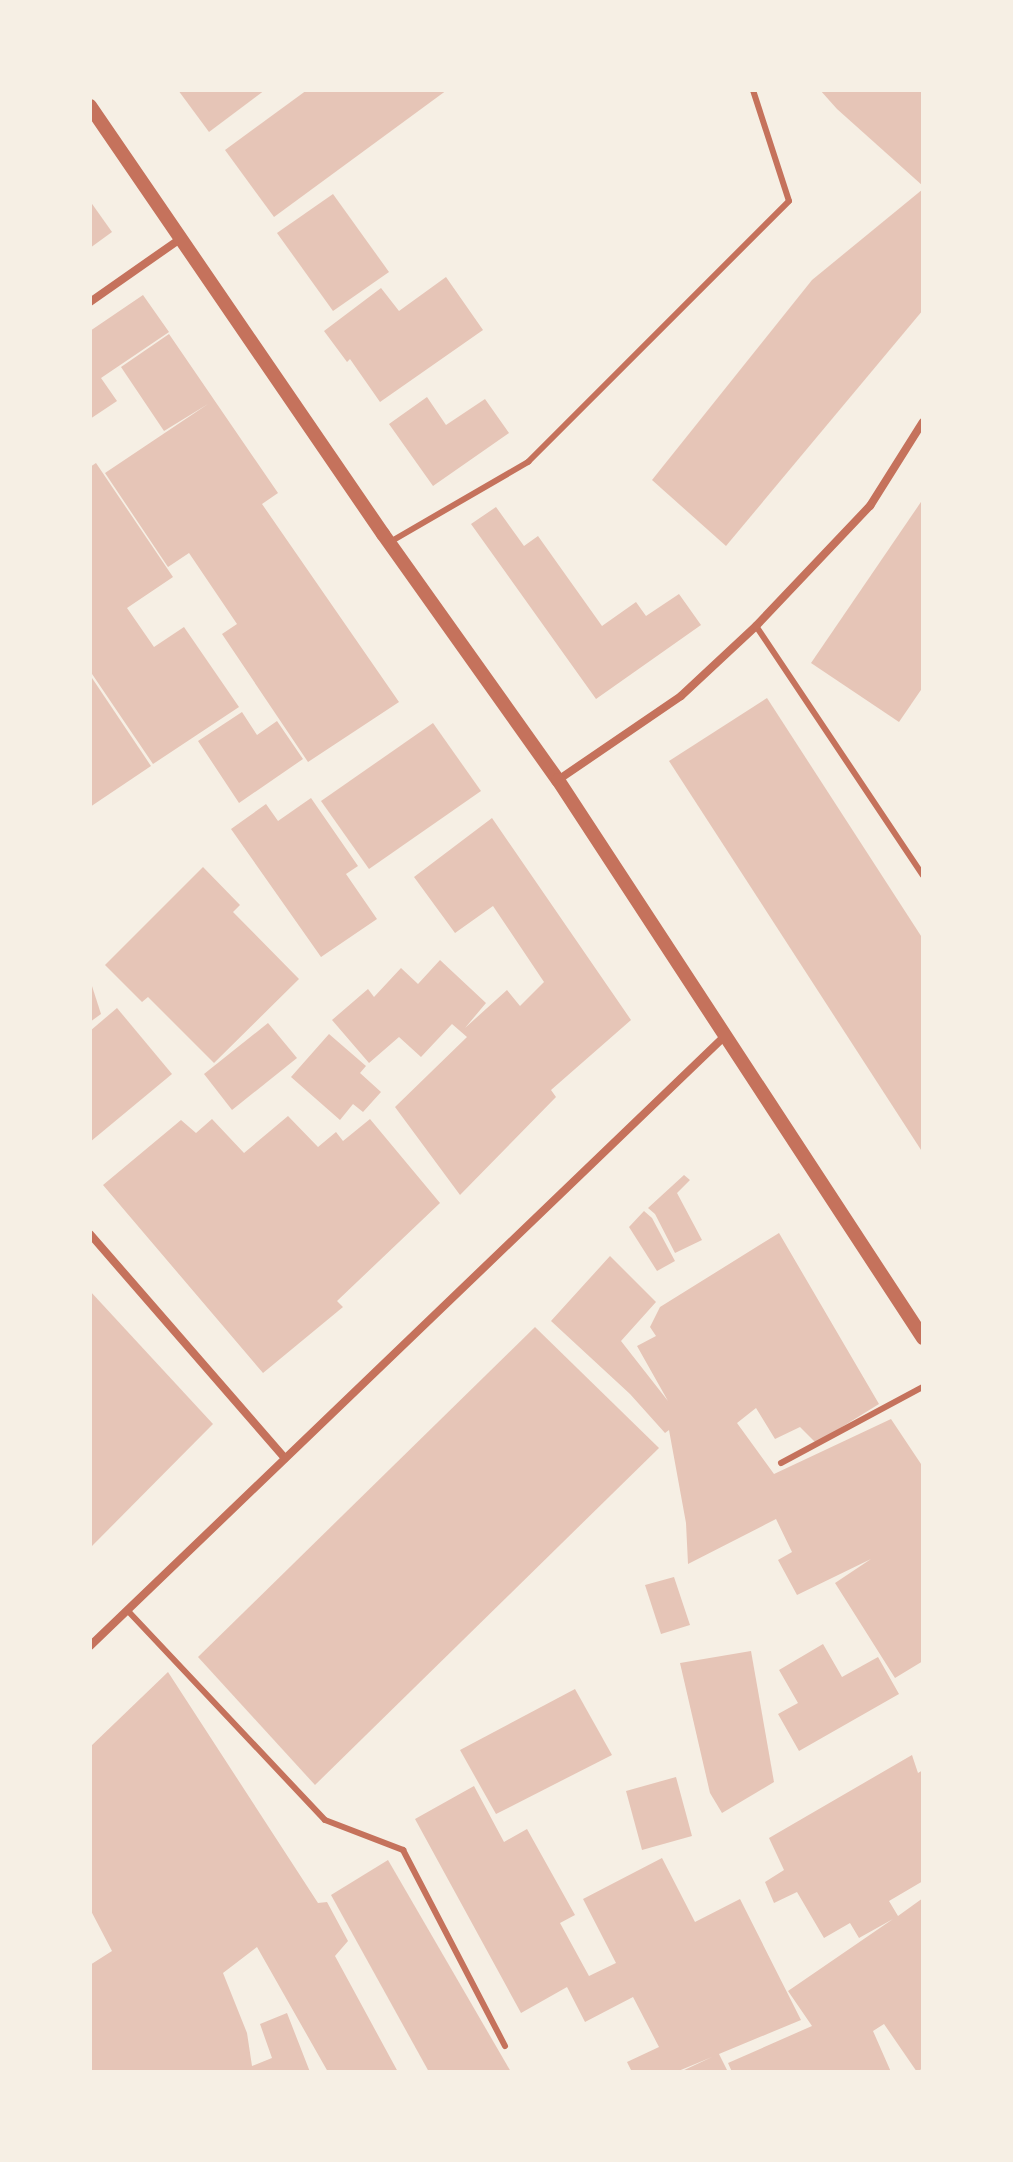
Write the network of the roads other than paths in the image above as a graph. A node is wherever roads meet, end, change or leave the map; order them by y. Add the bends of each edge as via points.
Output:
1 (753, 90) edge
2 (90, 106) edge
3 (180, 239) junction
4 (90, 302) edge
5 (923, 422) edge
6 (390, 542) junction
7 (756, 626) junction
8 (558, 780) junction
9 (923, 875) edge
10 (727, 1034) junction
11 (90, 1234) edge
12 (923, 1338) edge
13 (923, 1387) edge
14 (285, 1458) junction
15 (781, 1463) dead end
16 (128, 1611) junction
17 (90, 1646) edge
18 (505, 2046) dead end

1 - 6 lane via 789,201 528,462
2 - 3 street
3 - 4 street
3 - 6 street
5 - 7 street via 870,506
6 - 8 street
7 - 8 street via 681,696
7 - 9 lane
8 - 10 street
10 - 12 street
10 - 14 street
11 - 14 street
13 - 15 lane
14 - 16 street
16 - 17 street
16 - 18 lane via 325,1820 403,1850

